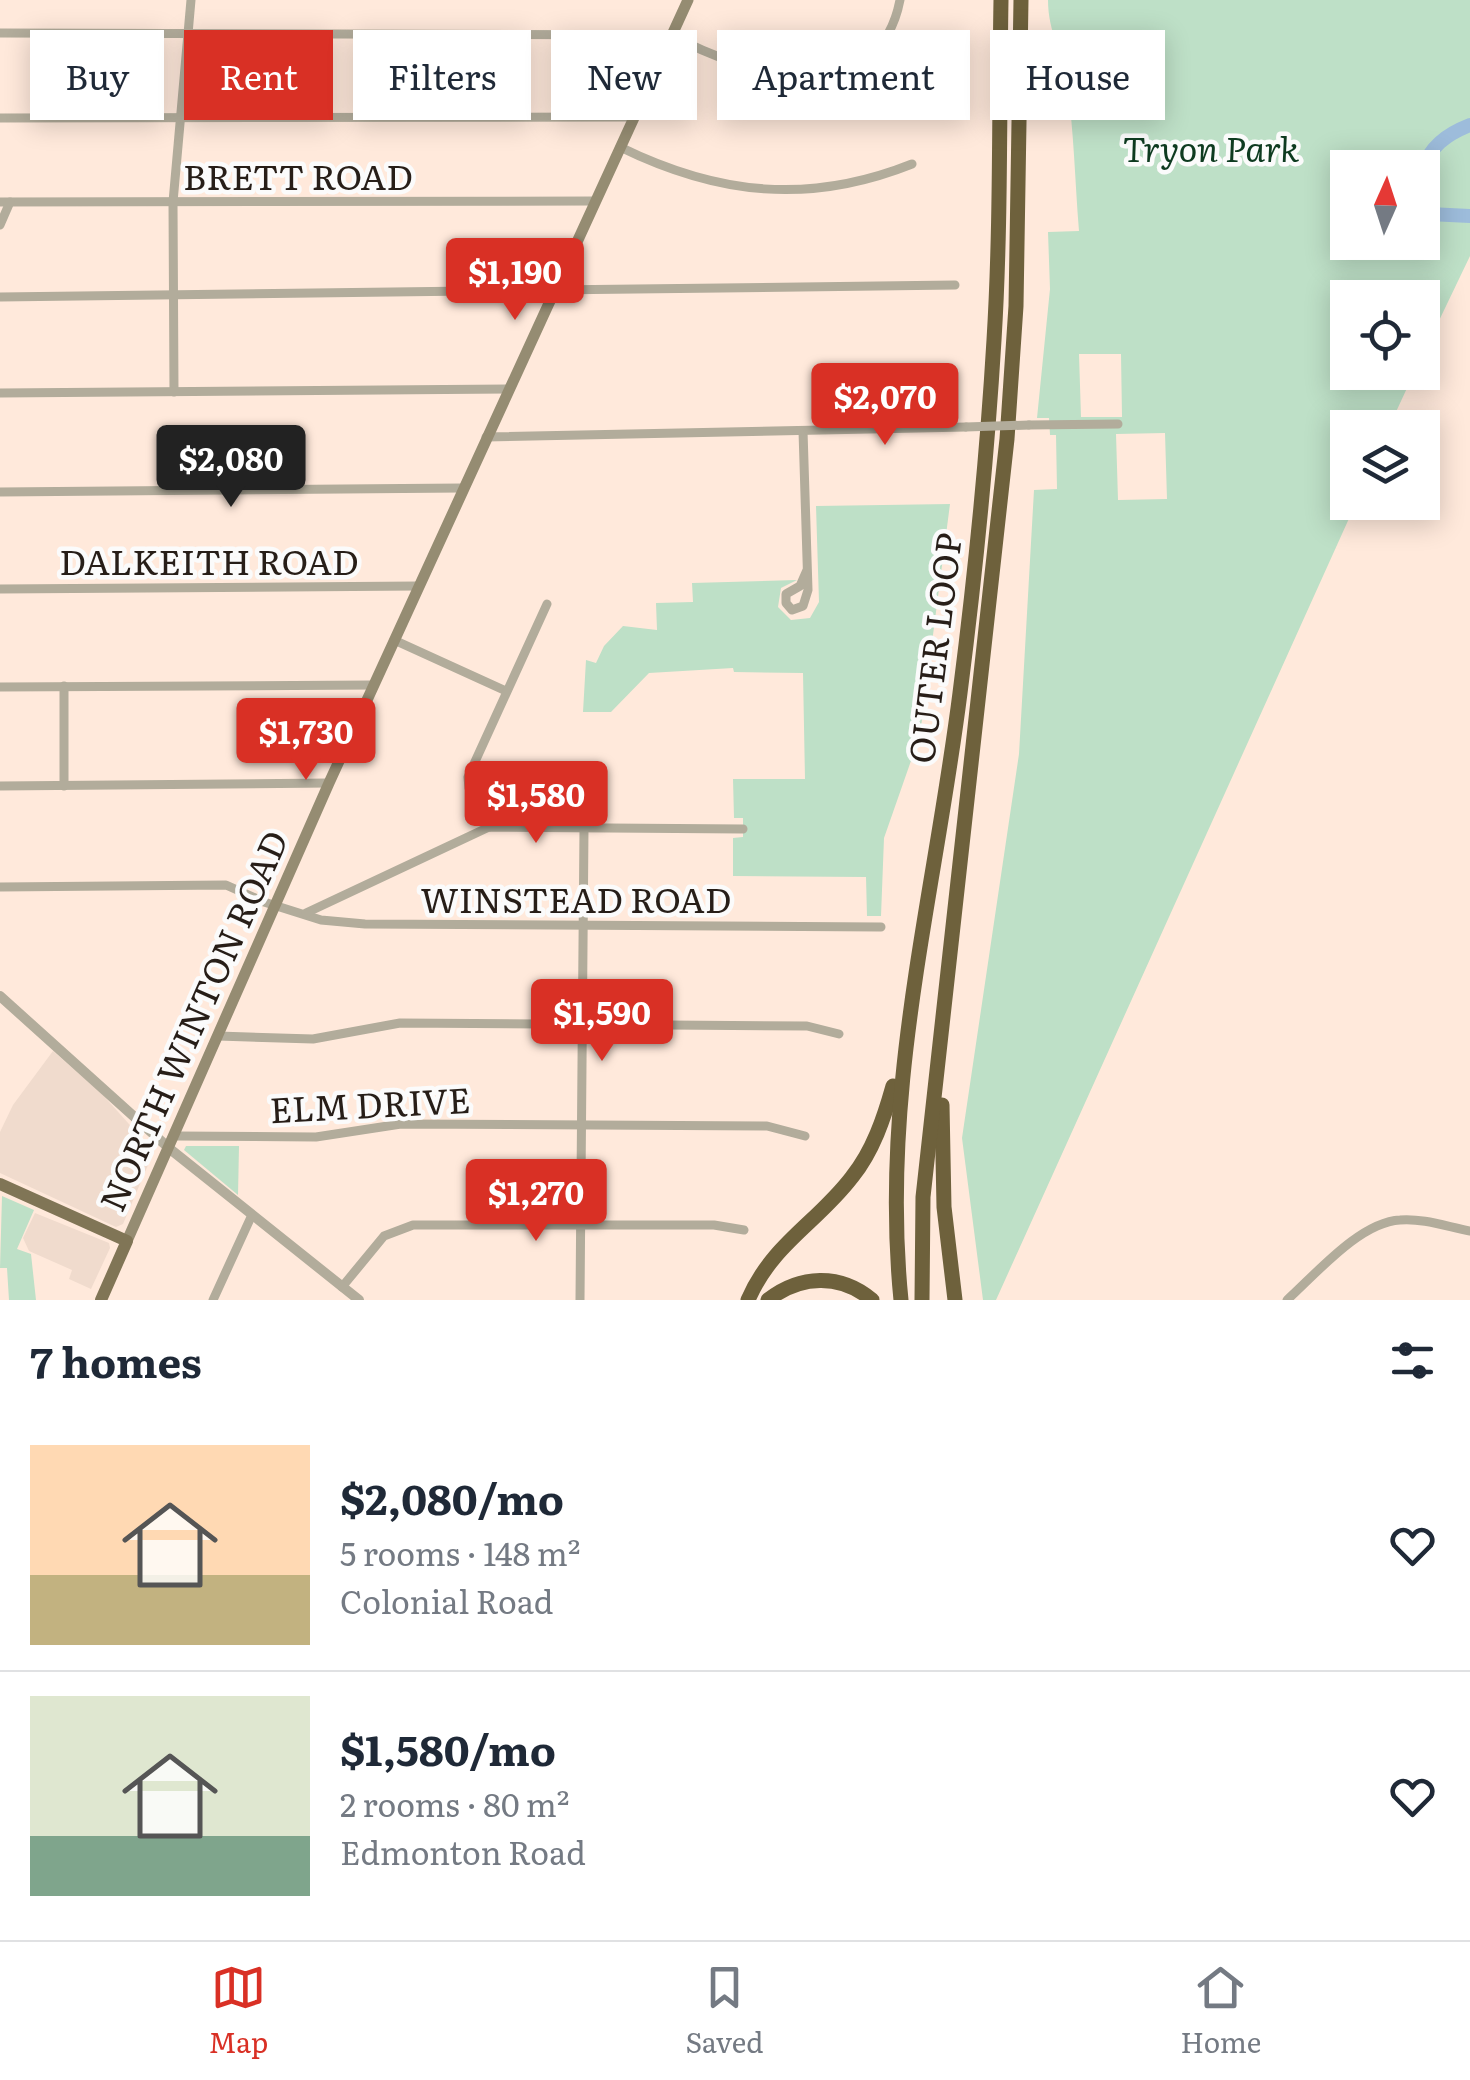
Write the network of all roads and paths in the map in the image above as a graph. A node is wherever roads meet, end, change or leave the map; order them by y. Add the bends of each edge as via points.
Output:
1 (192, 0) edge
2 (688, 0) edge
3 (900, 0) edge
4 (1001, 0) edge
5 (1020, 0) edge
6 (189, 30) edge
7 (674, 30) edge
8 (0, 33) edge
9 (184, 34) edge
10 (333, 34) edge
11 (551, 35) edge
12 (697, 48) edge
13 (184, 86) edge
14 (551, 117) edge
15 (0, 118) edge
16 (181, 118) junction
17 (633, 120) edge
18 (620, 146) junction
19 (912, 164) dead end
20 (595, 201) junction
21 (5, 202) edge
22 (173, 202) junction
23 (0, 225) edge
24 (955, 285) dead end
25 (552, 292) junction
26 (0, 296) edge
27 (174, 297) junction
28 (508, 388) junction
29 (174, 392) junction
30 (0, 394) edge
31 (1118, 424) dead end
32 (803, 431) junction
33 (486, 437) junction
34 (462, 488) junction
35 (0, 492) edge
36 (808, 570) dead end
37 (418, 586) junction
38 (0, 589) edge
39 (547, 604) dead end
40 (394, 640) junction
41 (373, 685) junction
42 (64, 686) junction
43 (0, 687) edge
44 (506, 692) junction
45 (328, 783) junction
46 (0, 786) edge
47 (64, 786) junction
48 (489, 827) junction
49 (584, 828) junction
50 (743, 829) dead end
51 (0, 888) edge
52 (274, 906) junction
53 (306, 913) junction
54 (584, 926) junction
55 (881, 928) dead end
56 (0, 996) edge
57 (583, 1024) junction
58 (908, 1024) junction
59 (942, 1024) junction
60 (839, 1034) dead end
61 (218, 1036) junction
62 (582, 1125) junction
63 (176, 1136) junction
64 (805, 1136) dead end
65 (170, 1149) junction
66 (0, 1184) edge
67 (251, 1216) junction
68 (582, 1225) junction
69 (744, 1230) dead end
70 (1470, 1231) edge
71 (127, 1241) junction
72 (342, 1286) junction
73 (101, 1300) edge
74 (213, 1300) edge
75 (359, 1300) edge
76 (580, 1300) edge
77 (748, 1300) edge
78 (768, 1300) edge
79 (872, 1300) edge
80 (901, 1300) edge
81 (922, 1300) edge
82 (955, 1300) edge
83 (1286, 1300) edge

1 - 6 street
2 - 7 main road, NORTH WINTON ROAD
3 - 12 street via 888,33 869,57 842,70 756,70
4 - 58 highway, OUTER LOOP via 996,310 984,470 956,722
5 - 59 highway, OUTER LOOP via 1016,306 1006,453
8 - 9 street
10 - 11 street
13 - 16 street
14 - 16 street
15 - 16 street
16 - 22 street
17 - 18 main road, NORTH WINTON ROAD
18 - 19 street via 703,180 761,189 846,185
18 - 20 main road, NORTH WINTON ROAD
20 - 22 street, BRETT ROAD
20 - 25 main road, NORTH WINTON ROAD
21 - 22 street, BRETT ROAD
21 - 23 street
22 - 27 street
24 - 25 street
25 - 27 street
25 - 28 main road, NORTH WINTON ROAD
26 - 27 street
27 - 29 street
28 - 29 street
28 - 33 main road, NORTH WINTON ROAD
29 - 30 street
31 - 32 street, bridge
32 - 33 street
32 - 36 street
33 - 34 main road, NORTH WINTON ROAD
34 - 35 street
34 - 37 main road, NORTH WINTON ROAD
37 - 38 street, DALKEITH ROAD
37 - 40 main road, NORTH WINTON ROAD
39 - 44 street
40 - 41 main road, NORTH WINTON ROAD
40 - 44 street
41 - 42 street
41 - 45 main road, NORTH WINTON ROAD
42 - 43 street
42 - 47 street
44 - 48 street via 468,780
45 - 47 street
45 - 52 main road, NORTH WINTON ROAD
46 - 47 street
48 - 49 street
48 - 53 street
49 - 50 street
49 - 54 street
51 - 52 street, WINSTEAD ROAD via 226,885
52 - 53 street, WINSTEAD ROAD
52 - 61 main road, NORTH WINTON ROAD
53 - 54 street, WINSTEAD ROAD via 364,924
54 - 55 street, WINSTEAD ROAD
54 - 57 street
56 - 65 street
57 - 60 street via 806,1026
57 - 61 street via 400,1023 325,1038
57 - 62 street
58 - 77 highway via 883,1118 863,1162 775,1254
58 - 80 highway, OUTER LOOP via 895,1157
59 - 81 highway, OUTER LOOP via 922,1210
59 - 82 highway via 942,1178
61 - 63 main road, NORTH WINTON ROAD
62 - 63 street, ELM DRIVE via 401,1124 316,1136
62 - 64 street, ELM DRIVE via 767,1126
62 - 68 street
63 - 65 main road, NORTH WINTON ROAD
65 - 67 street
65 - 71 main road, NORTH WINTON ROAD
66 - 71 main road
67 - 72 street
67 - 74 street
68 - 69 street
68 - 72 street via 404,1226 384,1236
68 - 76 street
70 - 83 street via 1404,1219 1382,1223
71 - 73 main road, NORTH WINTON ROAD
72 - 75 street
78 - 79 highway via 813,1280 844,1284

